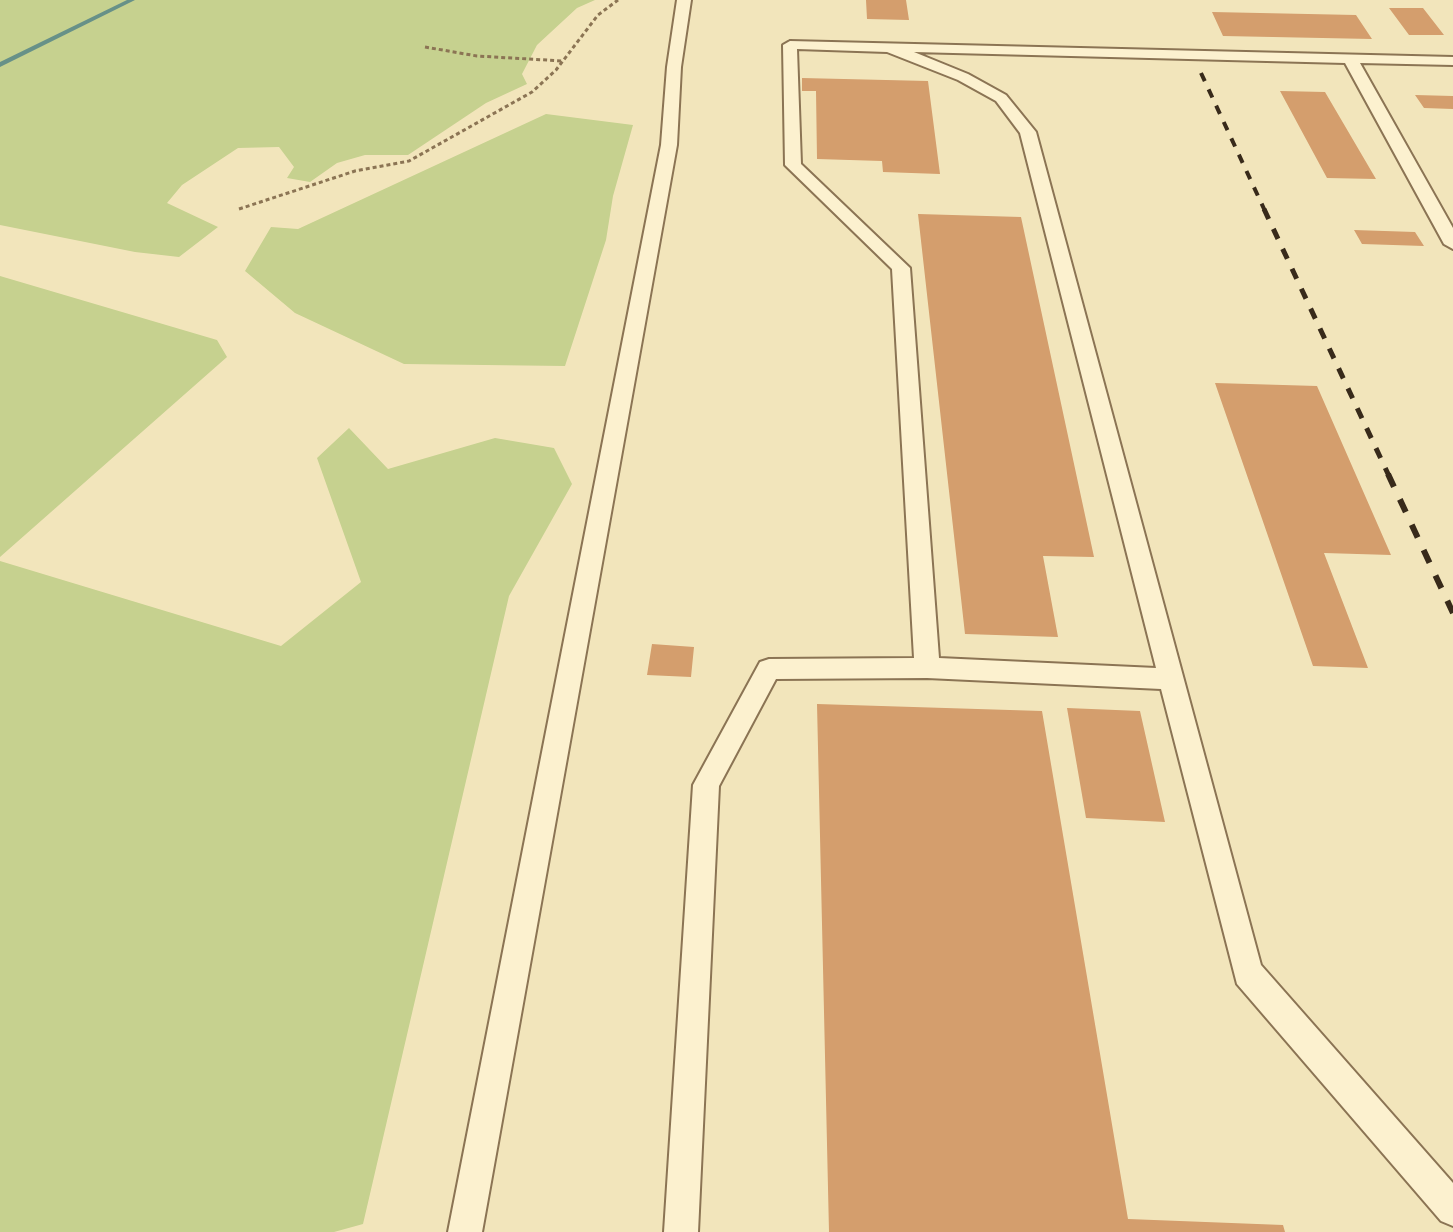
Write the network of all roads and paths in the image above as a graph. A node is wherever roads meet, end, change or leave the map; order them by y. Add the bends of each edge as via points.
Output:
1 (618, 0) edge
2 (684, 0) edge
3 (425, 47) dead end
4 (891, 48) junction
5 (1350, 59) junction
6 (563, 61) junction
7 (1453, 61) edge
8 (1430, 203) junction
9 (1453, 203) edge
10 (239, 209) dead end
11 (1453, 244) edge
12 (927, 668) junction
13 (1172, 679) junction
14 (1453, 1209) edge
15 (465, 1232) edge
16 (681, 1232) edge

1 - 6 path via 598,15
2 - 15 lane via 669,145
3 - 6 path
4 - 5 lane
4 - 12 lane via 790,45 793,165 901,268
4 - 13 lane via 1001,98 1028,132
5 - 7 lane
5 - 8 lane
6 - 10 path via 532,92 409,161 355,171
8 - 9 lane
8 - 11 lane
12 - 13 lane
12 - 16 lane via 769,669 706,785
13 - 14 lane via 1248,973

